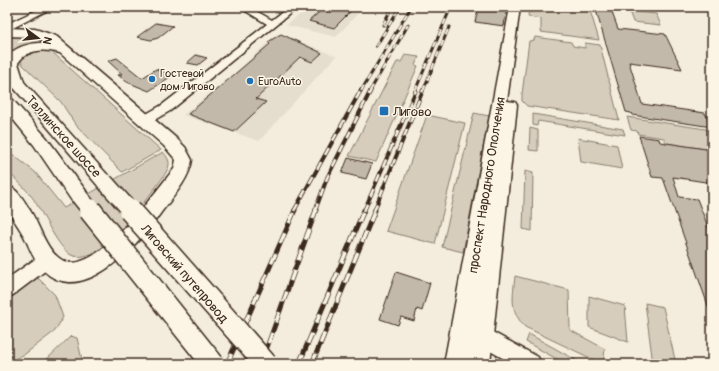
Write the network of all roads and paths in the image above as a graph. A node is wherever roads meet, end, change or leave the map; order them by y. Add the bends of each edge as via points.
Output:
1 (50, 7) edge
2 (243, 7) edge
3 (294, 7) edge
4 (515, 7) edge
5 (523, 7) edge
6 (272, 23) junction
7 (7, 28) edge
8 (7, 32) edge
9 (65, 51) junction
10 (12, 78) edge
11 (10, 109) edge
12 (151, 117) junction
13 (105, 182) joint
14 (7, 192) edge
15 (47, 260) junction
16 (7, 289) edge
17 (472, 330) junction
18 (214, 364) edge
19 (266, 364) edge
20 (457, 364) edge
21 (477, 364) edge
22 (531, 364) edge

1 - 7 street
2 - 6 street
3 - 6 street
4 - 17 main road, проспект Народного Ополчения
5 - 17 main road, проспект Народного Ополчения
6 - 12 street
8 - 9 main road via 46,36
9 - 10 main road via 45,46 31,48 19,54 11,63
9 - 12 main road
10 - 13 main road, Таллинское шоссе
11 - 18 main road, Таллинское шоссе, bridge via 40,140 79,196
12 - 15 main road via 179,151 184,160 182,170 121,248 106,259 88,269 71,272 58,269
13 - 19 main road, Лиговский путепровод, bridge
14 - 15 main road via 25,217
15 - 16 street
17 - 20 main road, проспект Народного Ополчения
17 - 21 main road, проспект Народного Ополчения
17 - 22 street

